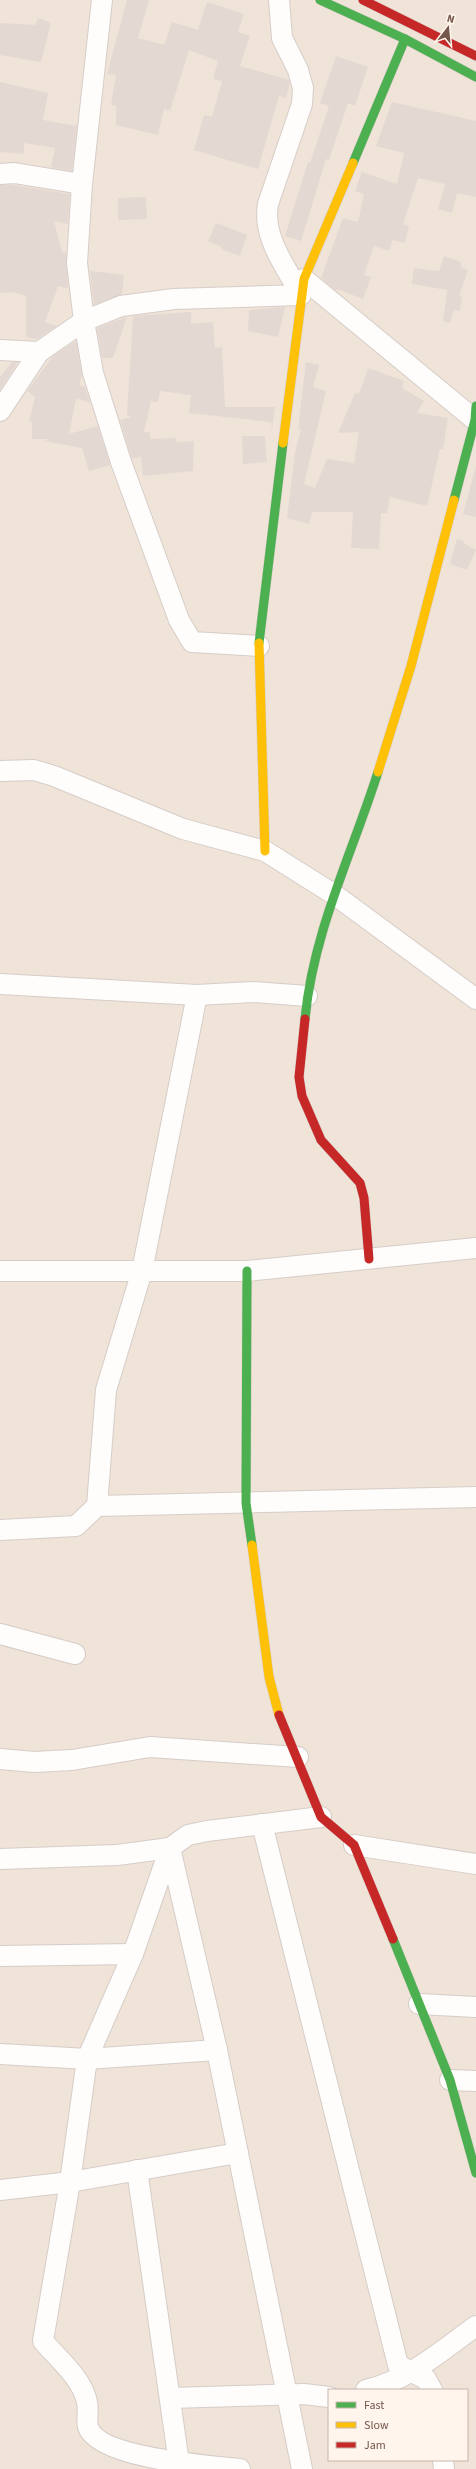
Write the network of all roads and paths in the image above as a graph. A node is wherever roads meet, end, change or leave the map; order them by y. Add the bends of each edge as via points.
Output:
1 (102, 0) edge
2 (279, 0) edge
3 (320, 0) edge
4 (363, 0) edge
5 (405, 39) junction
6 (476, 56) edge
7 (476, 77) edge
8 (0, 174) edge
9 (82, 184) junction
10 (303, 287) junction
11 (84, 321) junction
12 (0, 350) edge
13 (39, 352) junction
14 (0, 411) edge
15 (476, 416) edge
16 (259, 646) junction
17 (0, 770) edge
18 (266, 851) junction
19 (335, 895) junction
20 (0, 984) edge
21 (197, 995) junction
22 (307, 996) junction
23 (476, 999) edge
24 (476, 1248) edge
25 (369, 1259) junction
26 (0, 1271) edge
27 (142, 1271) junction
28 (247, 1271) junction
29 (476, 1497) edge
30 (246, 1503) junction
31 (97, 1506) junction
32 (0, 1530) edge
33 (0, 1634) edge
34 (75, 1654) dead end
35 (298, 1757) junction
36 (0, 1759) edge
37 (321, 1818) junction
38 (262, 1824) junction
39 (354, 1844) junction
40 (170, 1848) junction
41 (0, 1859) edge
42 (476, 1864) edge
43 (133, 1954) junction
44 (0, 1956) edge
45 (419, 2004) junction
46 (476, 2007) edge
47 (217, 2050) junction
48 (0, 2054) edge
49 (87, 2059) junction
50 (450, 2080) junction
51 (476, 2081) edge
52 (238, 2153) junction
53 (137, 2170) junction
54 (476, 2173) edge
55 (70, 2182) junction
56 (0, 2190) edge
57 (476, 2326) edge
58 (413, 2372) junction
59 (370, 2389) edge
60 (431, 2389) edge
61 (287, 2396) junction
62 (328, 2397) edge
63 (170, 2398) junction
64 (179, 2463) junction
65 (240, 2469) edge
66 (302, 2469) edge

1 - 9 street
2 - 10 street via 282,38 293,57 303,88 302,104 268,204 266,217 270,238
3 - 5 street
4 - 6 street
5 - 7 street
5 - 10 street
8 - 9 street via 14,173
9 - 11 street via 77,263
10 - 11 street via 121,306
10 - 15 street
10 - 16 street
11 - 13 street
11 - 16 street via 93,373 121,462 179,620 192,642
12 - 13 street
13 - 14 street
15 - 19 street via 411,666 364,816
16 - 18 street
17 - 18 street via 34,770 183,829
18 - 19 street
19 - 22 street via 321,932
19 - 23 street
20 - 21 street
21 - 22 street via 253,992
21 - 27 street
22 - 25 street via 299,1077 302,1096 321,1140 360,1183 364,1198
24 - 25 street
25 - 28 street
26 - 27 street
27 - 28 street
27 - 31 street via 106,1390
28 - 30 street
29 - 30 street
30 - 31 street
30 - 35 street via 269,1677 280,1717
31 - 32 street via 76,1526
33 - 34 street
35 - 36 street via 150,1747 72,1760 34,1762
35 - 37 street
37 - 38 street
37 - 39 street
38 - 40 street via 188,1836
38 - 58 street via 398,2365
39 - 42 street
39 - 45 street
40 - 41 street via 117,1856
40 - 43 street
40 - 47 street
43 - 44 street
43 - 49 street
45 - 46 street
45 - 50 street
47 - 49 street
47 - 52 street
48 - 49 street
49 - 55 street
50 - 51 street
50 - 54 street
52 - 53 street
52 - 61 street
53 - 55 street
53 - 63 street
55 - 56 street
55 - 64 street via 43,2340 72,2373 87,2402 88,2427 99,2441 138,2455
57 - 58 street
58 - 59 street
58 - 60 street via 426,2379
61 - 62 street via 304,2394
61 - 63 street
61 - 66 street
63 - 64 street
64 - 65 street

